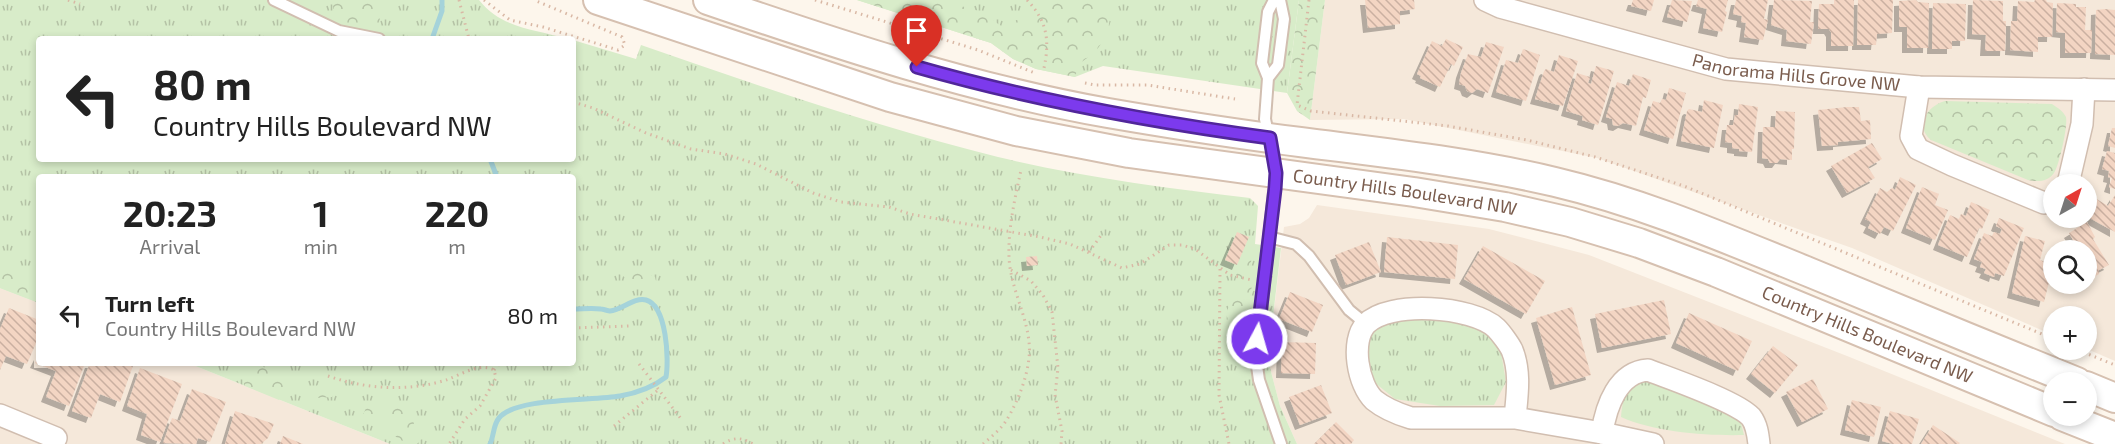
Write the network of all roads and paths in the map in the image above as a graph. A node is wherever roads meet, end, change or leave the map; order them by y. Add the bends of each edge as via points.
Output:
1 (68, 0) edge
2 (274, 0) edge
3 (459, 0) edge
4 (484, 0) edge
5 (534, 0) edge
6 (598, 0) edge
7 (708, 0) edge
8 (814, 0) edge
9 (1027, 0) edge
10 (1274, 0) edge
11 (1280, 0) edge
12 (1309, 0) edge
13 (1485, 0) edge
14 (80, 4) dead end
15 (364, 36) edge
16 (468, 36) edge
17 (572, 36) edge
18 (576, 37) edge
19 (1044, 68) dead end
20 (1041, 75) dead end
21 (1268, 78) junction
22 (1084, 83) dead end
23 (1919, 87) junction
24 (2084, 89) junction
25 (2115, 90) edge
26 (1234, 99) dead end
27 (576, 103) edge
28 (1297, 105) dead end
29 (1270, 138) junction
30 (1021, 170) dead end
31 (1276, 173) junction
32 (2070, 174) edge
33 (2043, 203) edge
34 (1011, 232) junction
35 (1102, 234) dead end
36 (1269, 237) junction
37 (1089, 252) junction
38 (1220, 268) junction
39 (1011, 270) junction
40 (1263, 281) junction
41 (1366, 324) junction
42 (629, 326) dead end
43 (576, 328) edge
44 (2097, 358) edge
45 (639, 364) dead end
46 (2115, 365) edge
47 (497, 366) edge
48 (494, 370) junction
49 (2053, 372) edge
50 (328, 376) dead end
51 (658, 390) junction
52 (2097, 391) edge
53 (2115, 398) edge
54 (2043, 407) edge
55 (0, 415) edge
56 (1515, 418) junction
57 (682, 420) dead end
58 (614, 426) dead end
59 (2087, 426) edge
60 (1602, 433) junction
61 (2115, 437) edge
62 (61, 442) edge
63 (449, 444) edge
64 (723, 444) edge
65 (753, 444) edge
66 (983, 444) edge
67 (1060, 444) edge
68 (1229, 444) edge
69 (1281, 444) edge
70 (1653, 444) edge
71 (1760, 444) edge

1 - 14 path
2 - 15 lane via 339,31
3 - 16 path
4 - 17 path via 510,20
5 - 18 path via 622,38 625,45 618,50
6 - 31 main road, Country Hills Boulevard NW via 890,97 1016,131 1129,153
7 - 29 main road, Country Hills Boulevard NW via 979,85 1103,112
8 - 20 path via 978,50
9 - 19 path via 1040,13 1046,35
10 - 21 lane via 1268,12 1262,63
11 - 21 lane via 1284,19 1278,65
12 - 28 path
13 - 23 street, Panorama Hills Grove NW via 1726,69
21 - 29 lane via 1265,119
22 - 26 path via 1147,85
23 - 24 street, Panorama Hills Grove NW
23 - 33 street via 1911,136 1918,149
24 - 25 street, Panorama Hills Grove NW
24 - 32 street via 2082,124
27 - 34 path via 691,149 756,164 813,193 842,202 889,207
29 - 31 lane
29 - 49 main road, Country Hills Boulevard NW via 1497,169 1638,205
30 - 34 path
31 - 36 lane
31 - 54 main road, Country Hills Boulevard NW via 1505,207 1630,240
34 - 37 path via 1070,244
34 - 39 path
35 - 37 path
36 - 40 lane
36 - 41 lane via 1296,244 1303,250 1349,310
37 - 38 path via 1122,268 1140,264 1169,245 1182,245 1195,249
38 - 40 path via 1246,280
38 - 68 path via 1219,395
39 - 66 path via 1029,341 1028,364 1005,422
39 - 67 path via 1031,281 1052,312
40 - 69 lane via 1256,359 1259,380
41 - 56 street via 1356,343 1358,361 1373,399 1387,408 1411,418
41 - 56 street via 1393,310 1432,309 1475,317 1496,328 1512,350 1518,374
42 - 43 path
44 - 46 path
45 - 51 path
47 - 48 path
48 - 50 path via 478,368 445,381 385,388 353,385
48 - 63 path via 496,378 490,392 456,429
51 - 57 path
51 - 58 path
52 - 53 main road
55 - 62 street
56 - 60 street
59 - 61 main road
60 - 70 street
60 - 71 street via 1605,416 1626,377 1636,370 1648,370 1735,406 1751,417
64 - 65 path via 732,438

